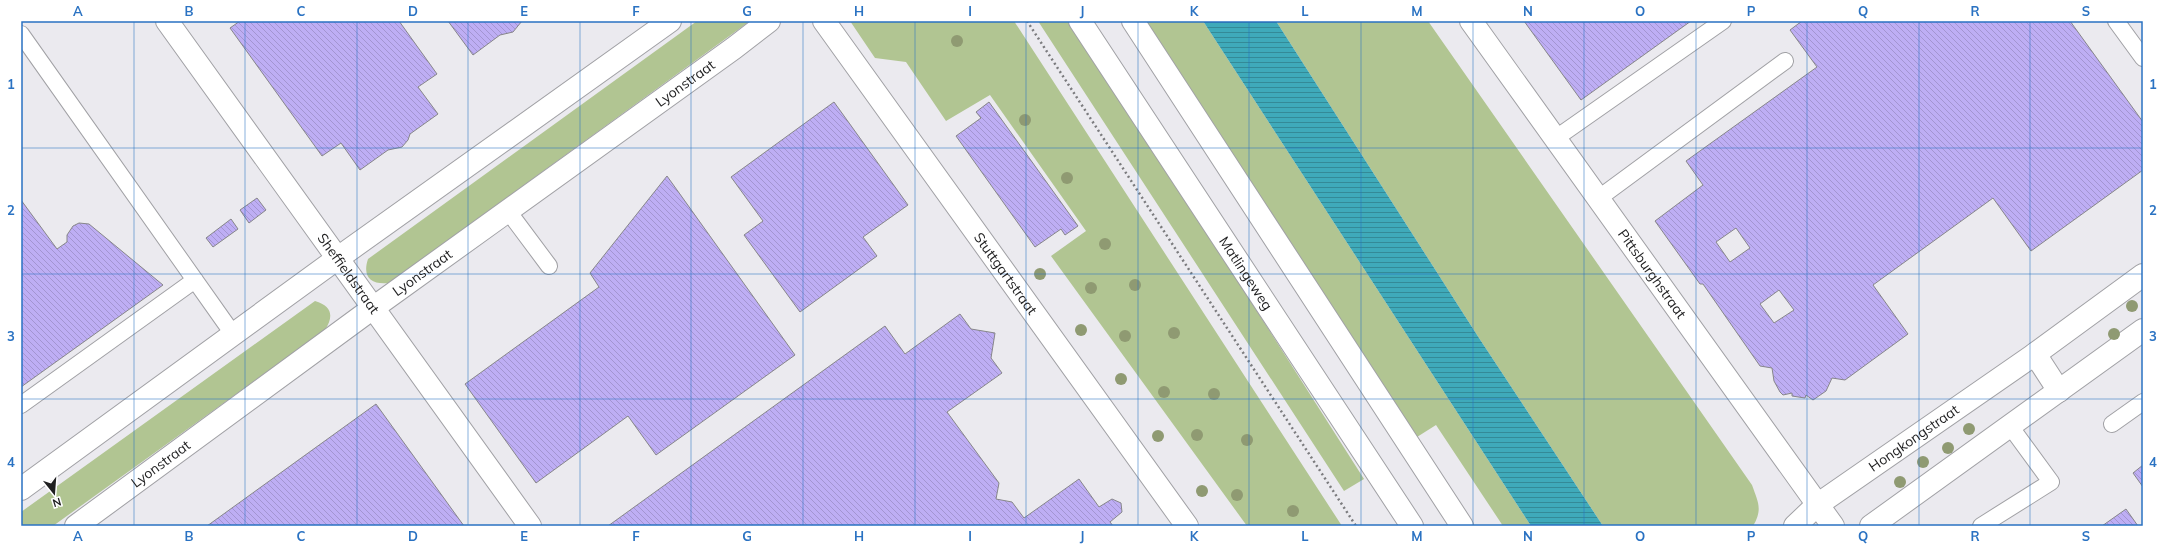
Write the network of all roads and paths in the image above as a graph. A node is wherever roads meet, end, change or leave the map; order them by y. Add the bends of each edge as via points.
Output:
1 (167, 21) edge
2 (670, 21) edge
3 (769, 21) edge
4 (824, 21) edge
5 (1027, 21) edge
6 (1080, 21) edge
7 (1133, 21) edge
8 (1471, 21) edge
9 (1723, 21) edge
10 (2116, 21) edge
11 (21, 34) edge
12 (2143, 58) edge
13 (1785, 62) dead end
14 (1556, 138) junction
15 (1599, 198) junction
16 (508, 211) junction
17 (338, 258) junction
18 (549, 266) dead end
19 (2143, 276) edge
20 (195, 280) junction
21 (373, 308) junction
22 (2143, 330) edge
23 (233, 334) junction
24 (2035, 354) junction
25 (2059, 391) junction
26 (2143, 402) edge
27 (21, 405) edge
28 (2112, 424) dead end
29 (2010, 426) junction
30 (21, 488) edge
31 (1817, 505) junction
32 (76, 526) edge
33 (530, 526) edge
34 (1187, 526) edge
35 (1356, 526) edge
36 (1412, 526) edge
37 (1462, 526) edge
38 (1795, 526) edge
39 (1833, 526) edge
40 (1871, 526) edge
41 (1982, 526) edge

1 - 17 street, Sheffieldstraat
2 - 17 street
3 - 16 street, Lyonstraat
4 - 34 street, Stuttgartstraat
5 - 35 path
6 - 36 street, Matlingeweg
7 - 37 street
8 - 14 street, Pittsburghstraat
9 - 14 lane
10 - 12 lane
11 - 20 lane
13 - 15 lane
14 - 15 street, Pittsburghstraat
15 - 31 street, Pittsburghstraat
16 - 18 lane
16 - 21 street, Lyonstraat
17 - 21 street, Sheffieldstraat
17 - 23 street
19 - 24 street, Hongkongstraat
20 - 23 lane
20 - 27 lane
21 - 32 street, Lyonstraat
21 - 33 street, Sheffieldstraat
22 - 25 street
23 - 30 street
24 - 25 street
24 - 31 street, Hongkongstraat
25 - 29 street
26 - 28 lane
29 - 40 street
29 - 41 lane via 2051,482
31 - 38 street, Hongkongstraat
31 - 39 street, Pittsburghstraat

